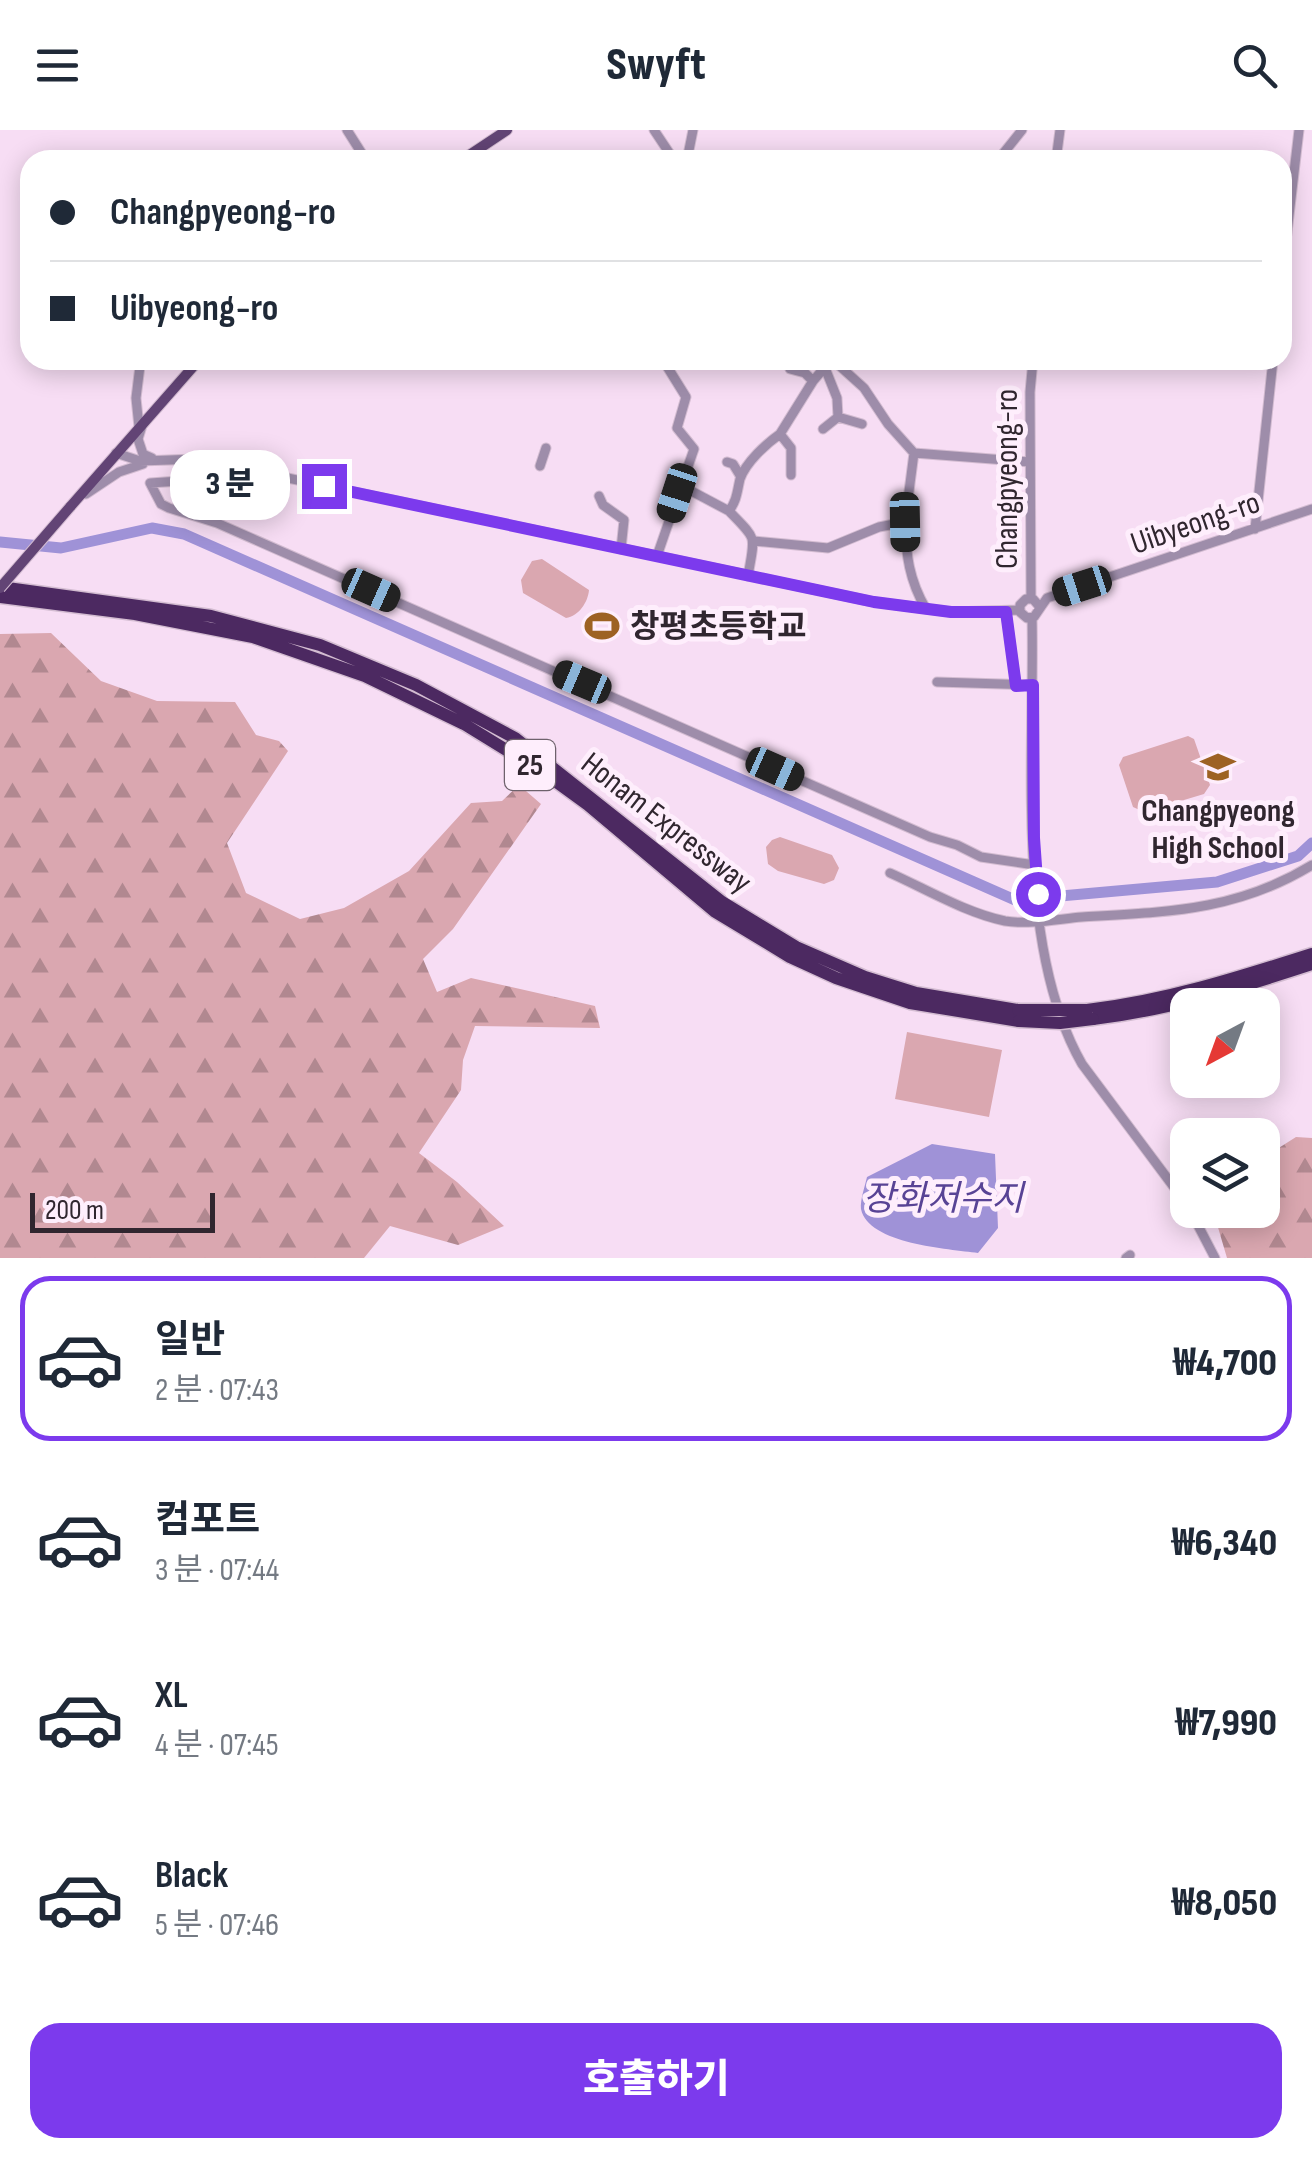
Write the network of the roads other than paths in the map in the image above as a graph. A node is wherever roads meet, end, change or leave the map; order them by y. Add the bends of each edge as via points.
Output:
1 (508, 130) edge
2 (1022, 130) edge
3 (1299, 130) edge
4 (477, 150) edge
5 (1006, 150) edge
6 (1292, 190) edge
7 (140, 370) edge
8 (190, 370) edge
9 (669, 370) edge
10 (794, 370) edge
11 (823, 370) edge
12 (832, 370) edge
13 (840, 370) edge
14 (1033, 370) edge
15 (1272, 370) edge
16 (813, 381) junction
17 (838, 417) junction
18 (143, 422) junction
19 (862, 424) dead end
20 (823, 429) dead end
21 (780, 434) junction
22 (546, 448) dead end
23 (116, 453) junction
24 (914, 453) junction
25 (162, 460) junction
26 (727, 462) dead end
27 (1030, 462) junction
28 (540, 466) dead end
29 (791, 475) dead end
30 (269, 476) junction
31 (741, 477) junction
32 (680, 485) junction
33 (598, 496) dead end
34 (262, 498) dead end
35 (73, 504) junction
36 (1312, 509) edge
37 (730, 512) junction
38 (905, 522) junction
39 (1256, 529) junction
40 (754, 540) junction
41 (621, 548) junction
42 (657, 556) junction
43 (748, 576) junction
44 (0, 587) edge
45 (0, 597) edge
46 (1035, 602) junction
47 (926, 609) junction
48 (1020, 610) junction
49 (1006, 612) junction
50 (1032, 618) junction
51 (937, 682) dead end
52 (1033, 685) junction
53 (1016, 686) junction
54 (1312, 865) edge
55 (1036, 867) junction
56 (890, 874) dead end
57 (1040, 920) junction
58 (1312, 954) edge
59 (1312, 964) edge
60 (1018, 1015) junction
61 (1090, 1015) junction
62 (1170, 1184) edge
63 (1199, 1228) edge
64 (1215, 1258) edge

1 - 4 main road
2 - 5 street
3 - 6 street
7 - 18 street via 136,398
8 - 18 main road
9 - 32 street via 686,397 677,428 694,449
10 - 16 street
11 - 16 street
12 - 17 street
13 - 24 street via 864,388
14 - 27 street, Changpyeong-ro
15 - 39 street
16 - 21 street
17 - 19 street
17 - 20 street
18 - 23 main road
18 - 25 street via 140,450
21 - 29 street via 791,448
21 - 31 street
22 - 28 street
23 - 25 street
23 - 35 main road
24 - 27 street
24 - 38 street
25 - 30 street via 198,460
25 - 35 street via 119,472
26 - 31 street
27 - 46 street, Changpyeong-ro
30 - 34 street
30 - 41 street
30 - 55 street via 150,483 168,508 234,530 930,838
31 - 37 street
32 - 37 street
32 - 42 street
33 - 41 street via 624,520
35 - 44 main road, bridge
36 - 39 street, Uibyeong-ro
37 - 40 street
38 - 40 street via 828,548
38 - 47 street via 906,559
39 - 46 street, Uibyeong-ro
40 - 43 street
41 - 42 street
42 - 43 street
43 - 47 street
44 - 60 highway, Honam Expressway / 25 via 210,616 320,645 416,685 515,738 722,902 779,938 835,966 916,993
45 - 60 highway, Honam Expressway / 25 via 253,637 365,676 544,773 714,911 790,956 910,1003
46 - 48 street via 1023,600
46 - 50 street
47 - 49 street
48 - 49 street
48 - 50 street
49 - 53 street
50 - 52 street
51 - 53 street
52 - 53 street
52 - 55 street
54 - 57 street via 1278,886 1206,907
55 - 57 street
56 - 57 street via 992,917
57 - 62 street via 1069,1041
58 - 61 highway, Honam Expressway / 25
59 - 61 highway, Honam Expressway / 25 via 1148,1012
60 - 61 highway, Honam Expressway / 25, bridge
63 - 64 street

